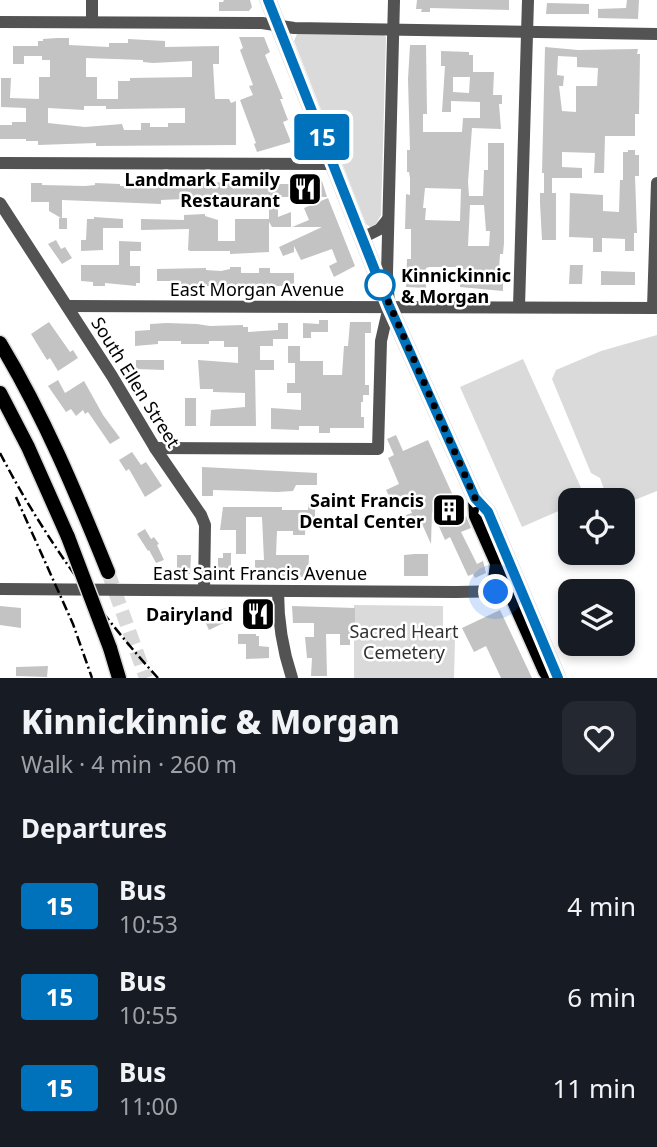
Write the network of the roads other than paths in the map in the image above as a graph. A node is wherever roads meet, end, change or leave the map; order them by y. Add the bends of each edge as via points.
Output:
1 (92, 0) edge
2 (268, 0) edge
3 (394, 0) edge
4 (528, 0) edge
5 (0, 22) edge
6 (92, 22) junction
7 (277, 25) junction
8 (393, 29) junction
9 (527, 32) junction
10 (657, 34) edge
11 (0, 163) edge
12 (333, 164) junction
13 (657, 183) edge
14 (0, 203) edge
15 (388, 219) junction
16 (362, 237) junction
17 (67, 306) junction
18 (389, 306) junction
19 (519, 307) junction
20 (655, 308) edge
21 (0, 343) edge
22 (0, 393) edge
23 (155, 448) junction
24 (475, 498) junction
25 (497, 564) junction
26 (108, 572) tunnel mouth
27 (0, 589) edge
28 (204, 590) junction
29 (514, 590) junction
30 (278, 591) junction
31 (485, 592) junction
32 (119, 678) edge
33 (292, 678) edge
34 (550, 678) edge
35 (558, 678) edge

1 - 6 street
2 - 7 main road
3 - 8 street
4 - 9 street
5 - 6 street
6 - 7 street
7 - 8 street
7 - 12 main road
8 - 9 street
8 - 15 street
9 - 10 street
9 - 19 street
11 - 12 street
12 - 16 main road
13 - 20 street
14 - 17 street, South Ellen Street
15 - 16 street via 380,229
15 - 18 street
16 - 18 main road
17 - 18 street, East Morgan Avenue
17 - 23 street, South Ellen Street
18 - 19 street, East Morgan Avenue
18 - 23 street via 381,341 378,449
18 - 24 main road
19 - 20 street, East Morgan Avenue
21 - 26 main road via 69,474
22 - 32 main road, bridge via 68,537
23 - 28 street, South Ellen Street via 205,524
24 - 25 main road via 476,516
24 - 29 main road via 488,512
25 - 29 main road
25 - 31 main road via 495,579
27 - 28 street, East Saint Francis Avenue
28 - 30 street, East Saint Francis Avenue
29 - 31 street, East Saint Francis Avenue
29 - 34 main road
29 - 35 main road
30 - 31 street, East Saint Francis Avenue
30 - 33 street via 282,650

